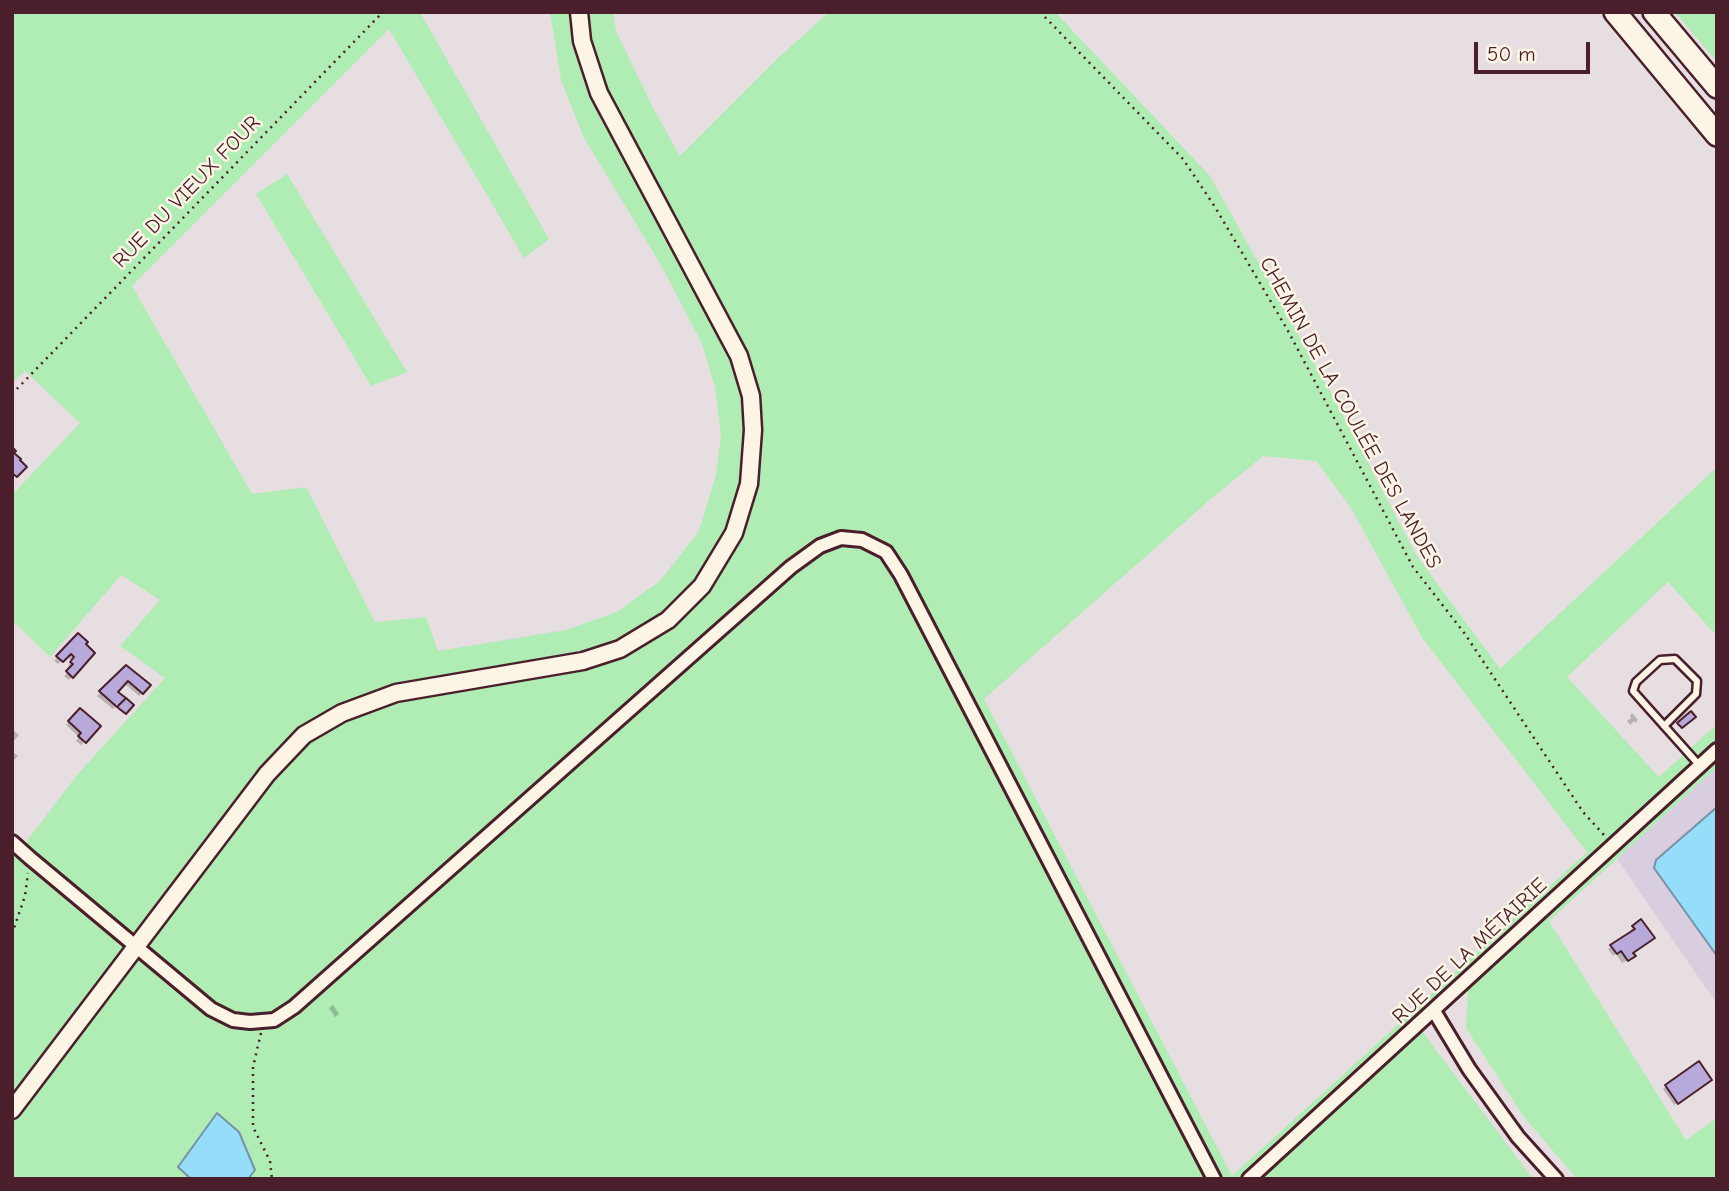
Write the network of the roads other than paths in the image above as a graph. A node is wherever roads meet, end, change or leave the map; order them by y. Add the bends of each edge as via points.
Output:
1 (579, 12) edge
2 (1615, 12) edge
3 (1654, 12) edge
4 (1717, 88) edge
5 (1717, 135) edge
6 (1664, 726) junction
7 (1717, 750) edge
8 (1700, 766) junction
9 (12, 842) edge
10 (135, 947) junction
11 (1434, 1011) junction
12 (12, 1110) edge
13 (1214, 1179) edge
14 (1249, 1179) edge
15 (1556, 1179) edge

1 - 10 street via 582,41 600,93 739,356 751,396 749,484 734,533 702,586 668,620 620,649 583,662 396,693 342,713 304,735 267,774
2 - 5 highway
3 - 4 highway
6 - 6 lane via 1633,691 1636,682 1660,660 1675,659 1697,681 1696,694
6 - 8 lane
7 - 8 street, RUE DE LA MÉTAIRIE
8 - 11 street, RUE DE LA MÉTAIRIE
9 - 10 street
10 - 12 street
10 - 13 street via 211,1009 250,1023 274,1020 791,567 820,546 841,538 862,540 886,552 901,575
11 - 14 street, RUE DE LA MÉTAIRIE
11 - 15 street via 1518,1138

